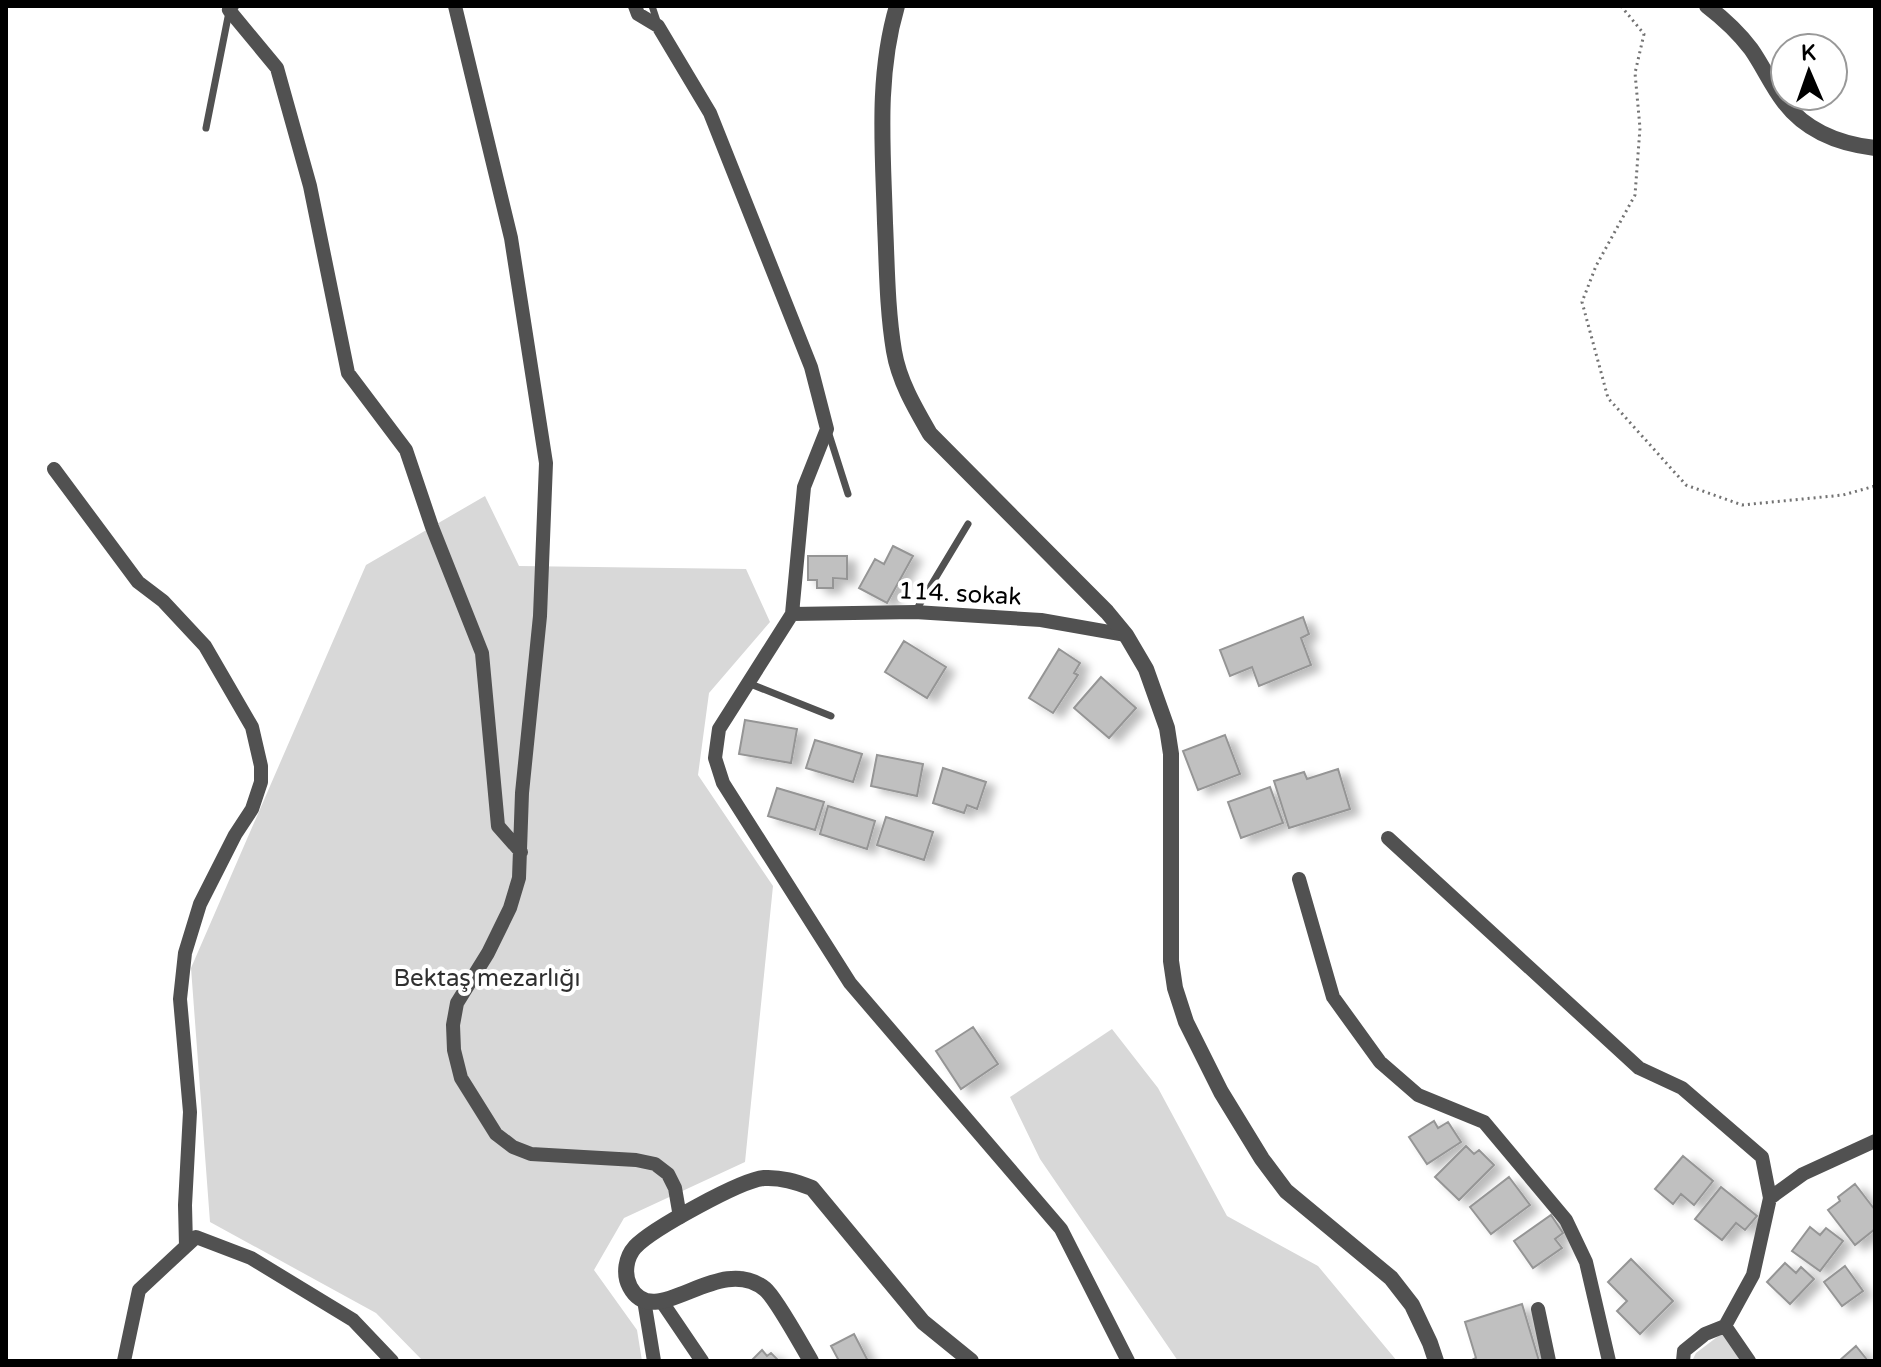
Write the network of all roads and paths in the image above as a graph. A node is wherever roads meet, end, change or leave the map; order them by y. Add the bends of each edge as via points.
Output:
1 (455, 6) edge
2 (635, 6) edge
3 (652, 6) edge
4 (897, 6) edge
5 (1621, 6) edge
6 (1707, 6) edge
7 (231, 8) edge
8 (658, 26) junction
9 (206, 128) dead end
10 (1875, 148) edge
11 (827, 429) junction
12 (54, 469) dead end
13 (1875, 486) edge
14 (848, 494) dead end
15 (968, 524) dead end
16 (915, 612) junction
17 (792, 614) junction
18 (1126, 635) junction
19 (748, 683) junction
20 (831, 716) dead end
21 (1388, 838) dead end
22 (521, 852) junction
23 (1299, 879) dead end
24 (1875, 1141) edge
25 (1770, 1198) junction
26 (680, 1217) junction
27 (186, 1246) junction
28 (644, 1300) junction
29 (662, 1302) junction
30 (1538, 1309) dead end
31 (1725, 1326) junction
32 (124, 1361) edge
33 (392, 1361) edge
34 (654, 1361) edge
35 (702, 1361) edge
36 (811, 1361) edge
37 (971, 1361) edge
38 (1128, 1361) edge
39 (1436, 1361) edge
40 (1549, 1361) edge
41 (1609, 1361) edge
42 (1683, 1361) edge
43 (1749, 1361) edge

1 - 22 street via 511,238 546,463
2 - 8 street via 638,14
3 - 8 lane
4 - 18 street via 881,116 888,298 894,353 910,399 930,434
5 - 13 path via 1644,34 1635,73 1640,128 1635,195 1582,302 1608,398 1686,485 1742,505 1843,495
6 - 10 street via 1753,51 1785,103 1804,122 1827,136
7 - 9 lane
7 - 22 street via 277,68 310,186 348,373 406,450 482,653 498,826
8 - 11 street via 710,113 811,367
11 - 14 lane
11 - 17 street via 804,487
12 - 27 street via 138,582 205,646 252,727 261,766 252,809 200,904 185,953 180,999 190,1112
15 - 16 lane
16 - 17 street, 114. sokak
16 - 18 street, 114. sokak via 1041,620
17 - 19 street
18 - 39 street via 1146,669 1167,728 1171,961 1186,1022 1262,1159 1286,1191 1391,1278 1412,1305
19 - 20 lane
19 - 38 street via 719,729 715,758 723,783 850,983 1061,1229
21 - 25 street via 1639,1068 1682,1088 1762,1157
22 - 26 street via 510,908 457,1003 454,1050 461,1078 496,1134 513,1147 531,1154 655,1164 675,1188
23 - 41 street via 1333,997 1380,1062 1418,1095 1484,1122 1566,1220 1586,1262
24 - 25 street via 1803,1174
25 - 31 street via 1753,1275
26 - 28 street via 630,1254 629,1286
26 - 37 street via 763,1178 812,1188 923,1322
27 - 32 street via 139,1290
27 - 33 street via 196,1237 251,1258 353,1320
28 - 29 street
28 - 34 street
29 - 35 street
29 - 36 street via 723,1279 754,1284 766,1290
30 - 40 street
31 - 42 street via 1684,1351
31 - 43 street

